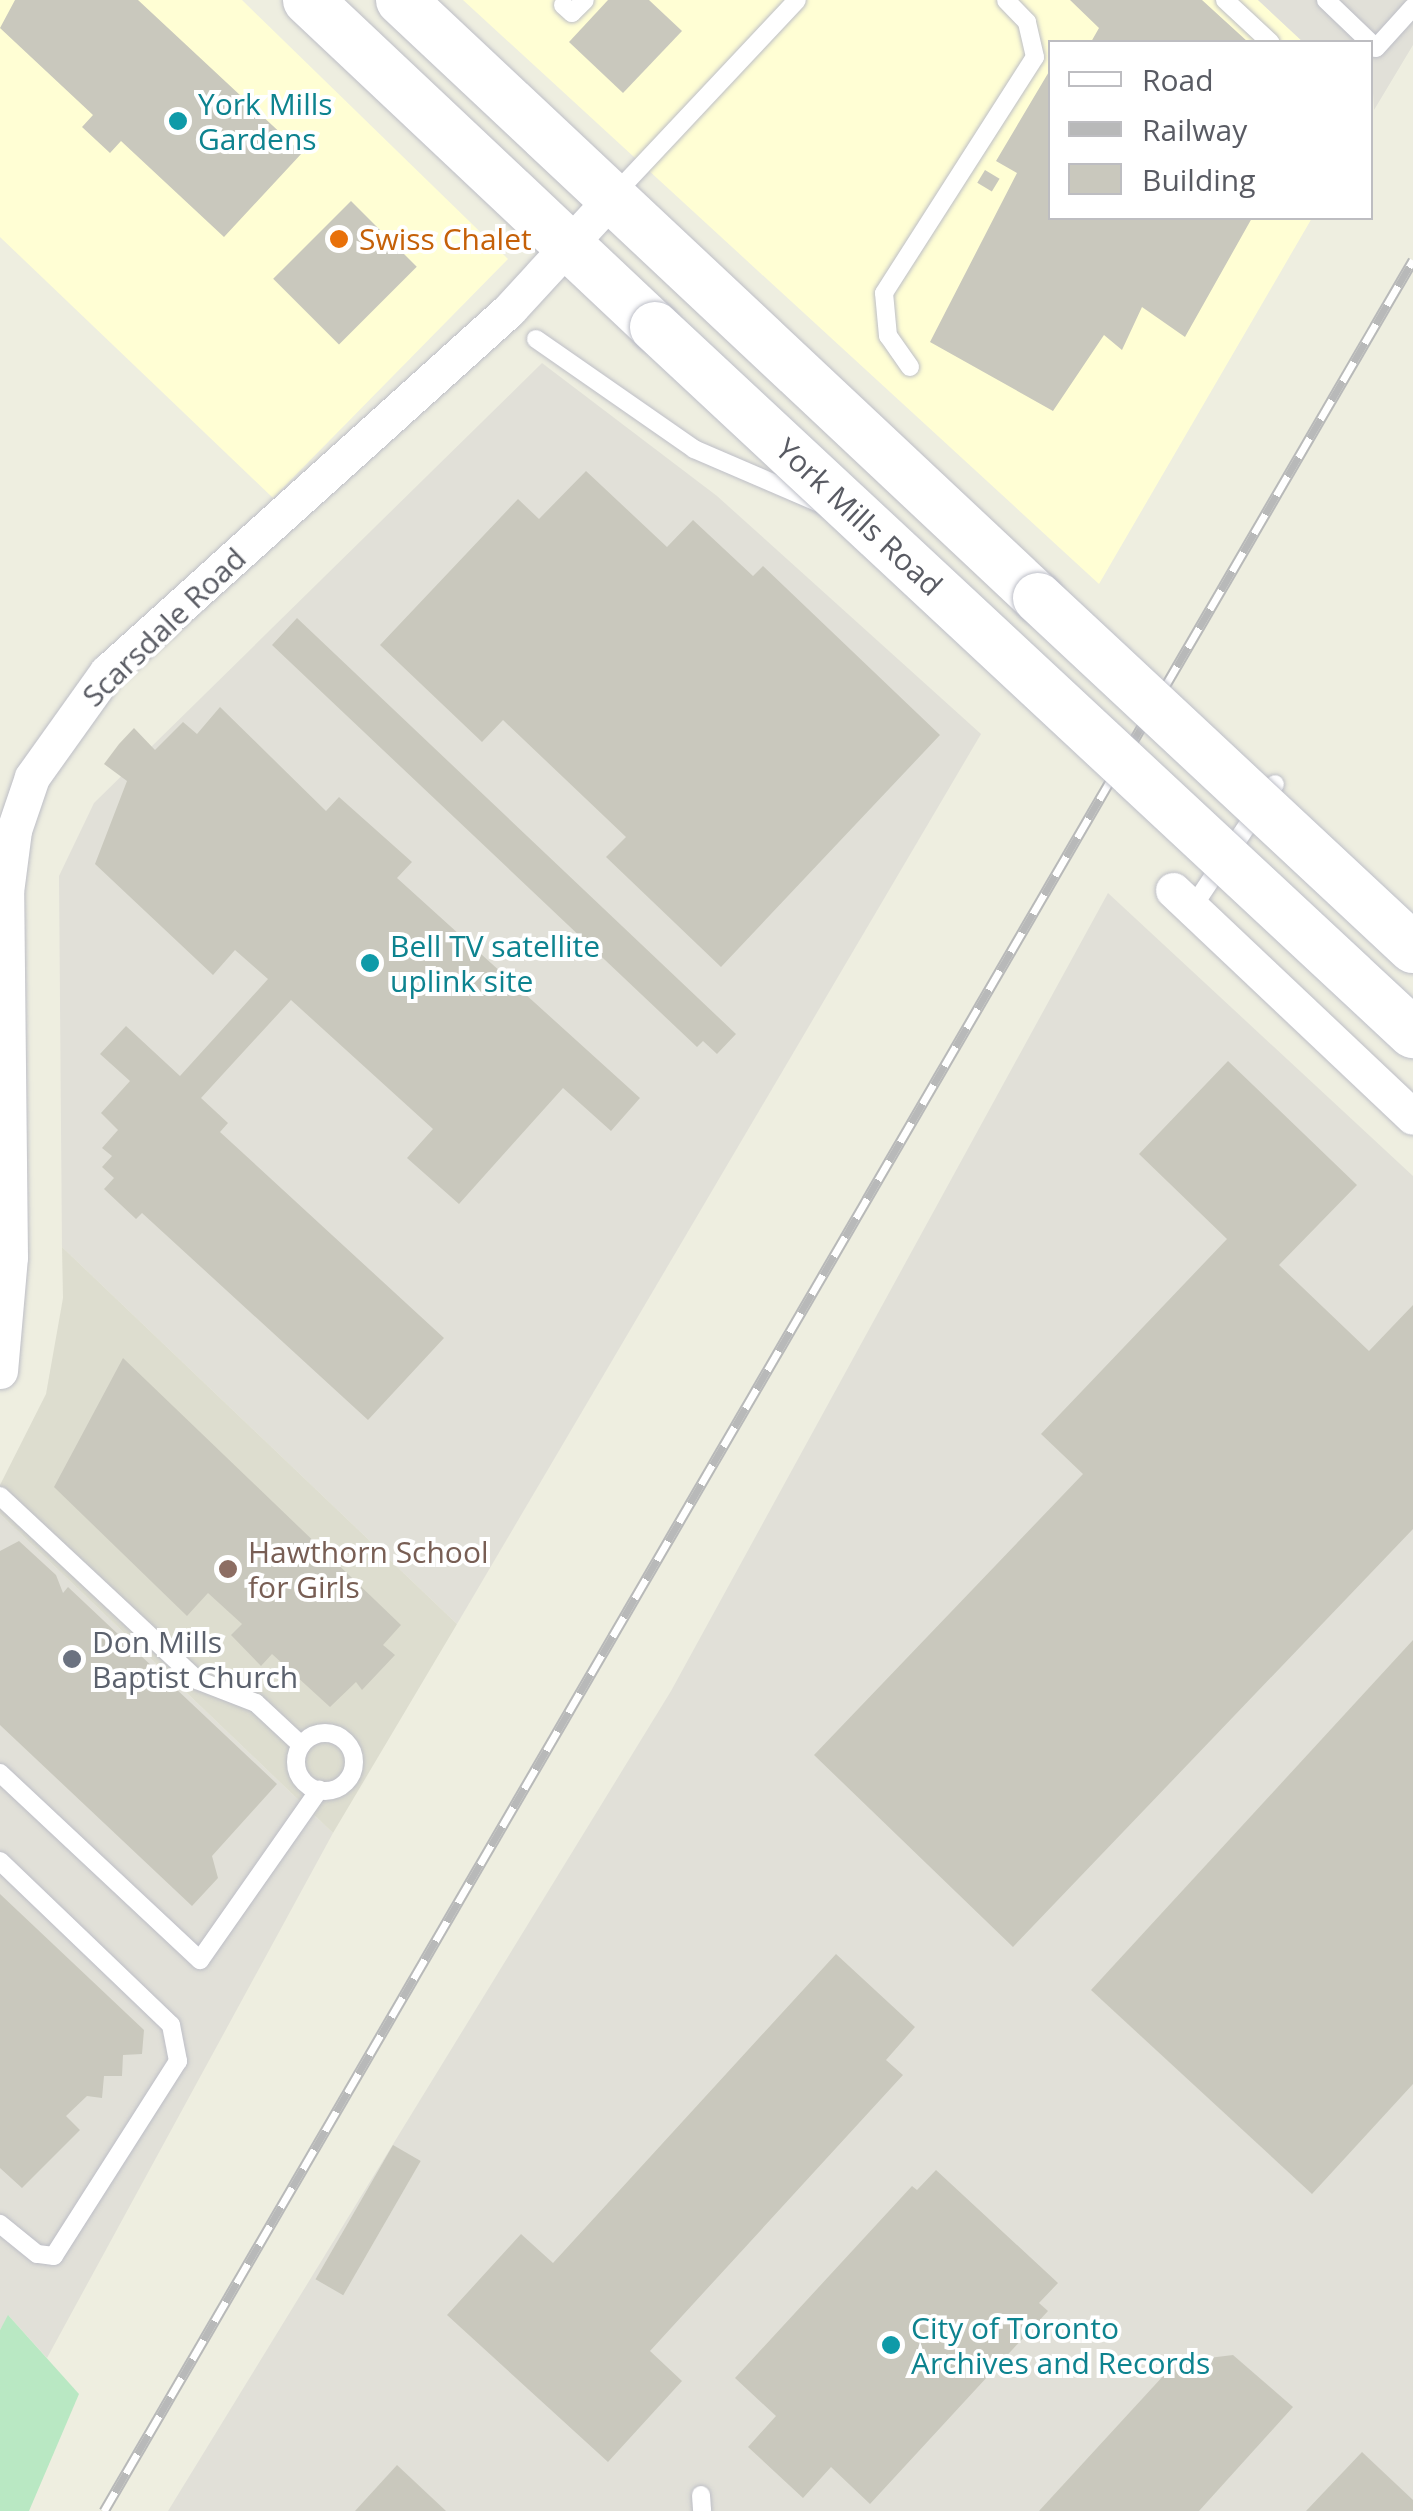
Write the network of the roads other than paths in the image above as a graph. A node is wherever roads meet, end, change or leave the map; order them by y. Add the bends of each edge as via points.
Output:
1 (308, 0) edge
2 (401, 0) edge
3 (584, 0) edge
4 (797, 0) edge
5 (1006, 0) edge
6 (1225, 0) edge
7 (1326, 0) edge
8 (563, 6) dead end
9 (1413, 7) edge
10 (1268, 40) edge
11 (1368, 40) edge
12 (1373, 45) edge
13 (611, 199) junction
14 (571, 248) junction
15 (536, 339) dead end
16 (910, 367) dead end
17 (1052, 680) dead end
18 (1275, 784) dead end
19 (4, 873) edge
20 (1183, 898) joint
21 (1413, 948) edge
22 (1413, 1033) edge
23 (1413, 1117) edge
24 (0, 1371) edge
25 (0, 1496) edge
26 (302, 1745) junction
27 (0, 1773) edge
28 (320, 1790) junction
29 (0, 1861) edge
30 (0, 2224) edge

1 - 14 main road, York Mills Road
2 - 13 main road, York Mills Road
3 - 8 lane via 572,13
4 - 13 lane
5 - 16 lane via 1027,22 1035,57 884,292 888,336
6 - 10 lane
7 - 11 lane
9 - 12 lane
13 - 14 street, Scarsdale Road
13 - 21 main road, York Mills Road, bridge
14 - 19 street, Scarsdale Road via 95,684 28,785
14 - 22 main road, York Mills Road, bridge
15 - 17 lane via 694,449 812,503 866,512
18 - 20 lane
19 - 24 street, Scarsdale Road via 10,1258
20 - 23 street
25 - 26 lane via 196,1680 256,1704
26 - 28 lane via 298,1770
26 - 28 lane via 328,1733 353,1752 347,1780
27 - 28 lane via 200,1960
29 - 30 lane via 172,2025 178,2060 54,2256 37,2254

